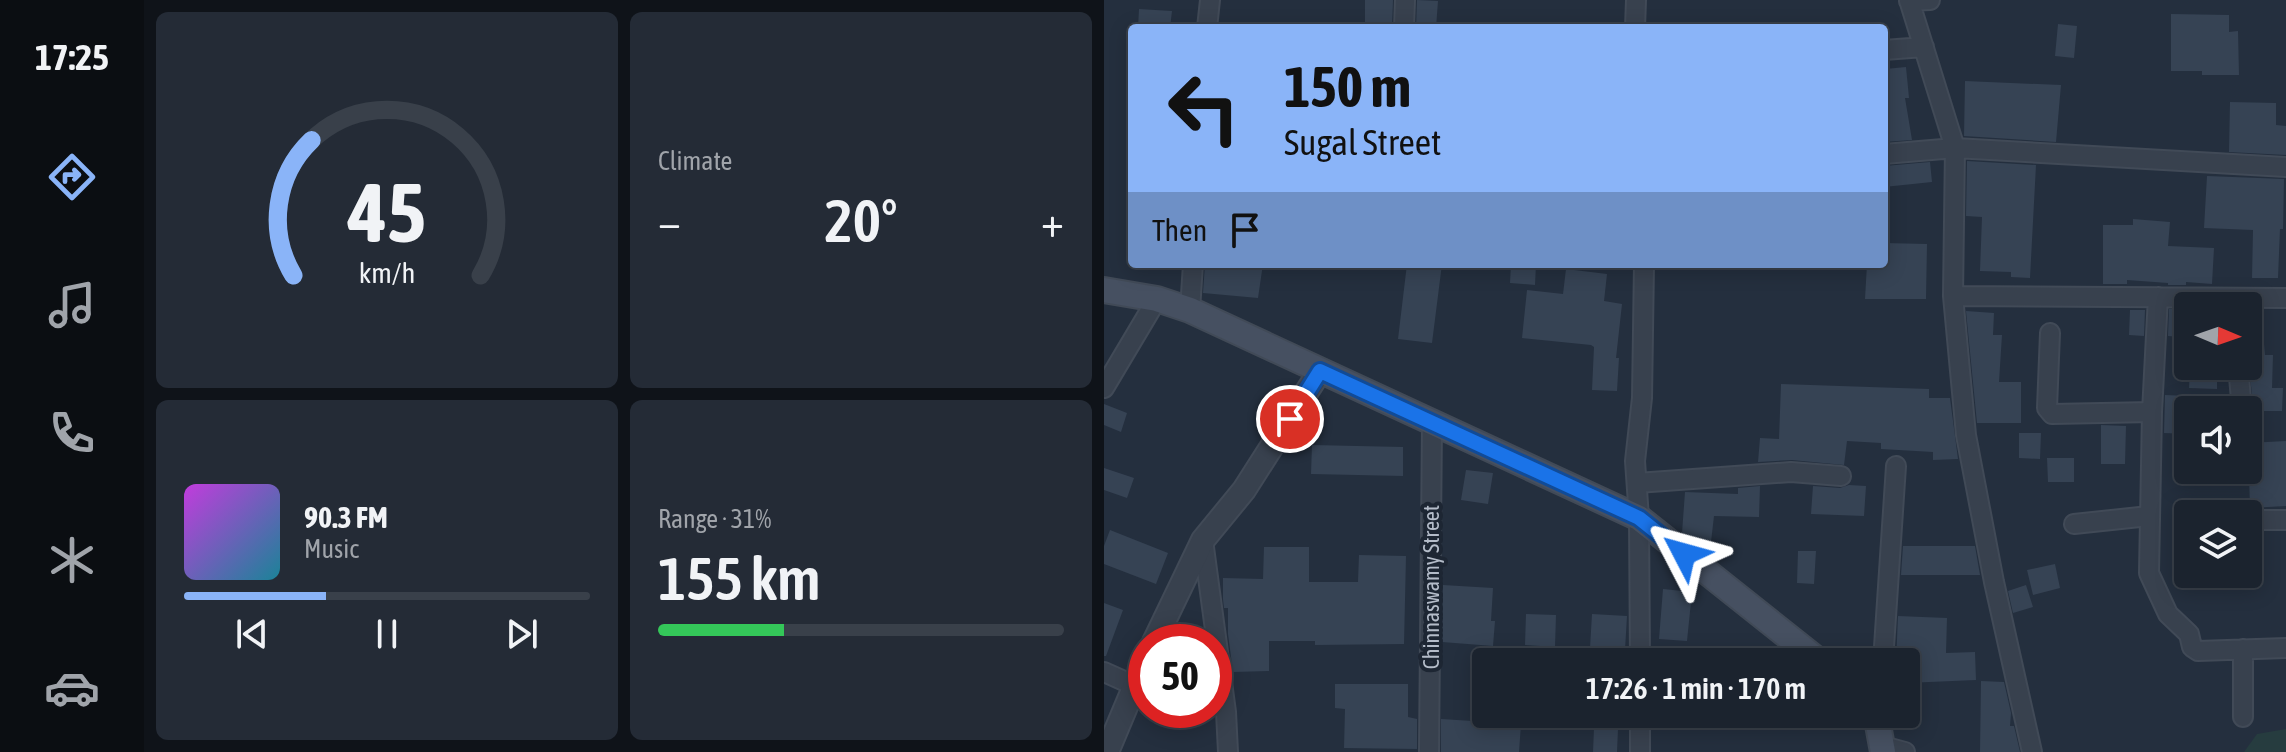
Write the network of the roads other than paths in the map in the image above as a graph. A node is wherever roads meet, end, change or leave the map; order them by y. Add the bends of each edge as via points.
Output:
1 (1210, 0) edge
2 (1405, 0) edge
3 (1636, 0) edge
4 (1909, 0) edge
5 (1930, 0) edge
6 (1207, 24) edge
7 (1404, 24) edge
8 (1635, 24) edge
9 (1924, 47) junction
10 (1888, 50) edge
11 (1955, 148) junction
12 (1888, 154) edge
13 (2286, 167) edge
14 (1193, 268) edge
15 (1644, 268) edge
16 (1104, 290) edge
17 (1953, 296) junction
18 (2158, 297) junction
19 (2174, 298) edge
20 (2286, 298) edge
21 (1157, 299) junction
22 (2262, 299) edge
23 (1190, 310) junction
24 (2050, 333) dead end
25 (1320, 371) junction
26 (1104, 388) edge
27 (2152, 412) junction
28 (1432, 423) junction
29 (1896, 466) dead end
30 (1841, 476) dead end
31 (1637, 483) junction
32 (2149, 516) junction
33 (1639, 518) junction
34 (2262, 520) edge
35 (2286, 520) edge
36 (2074, 524) dead end
37 (1203, 540) junction
38 (1163, 624) edge
39 (1640, 648) edge
40 (1802, 648) edge
41 (1884, 648) edge
42 (2286, 648) edge
43 (2243, 649) junction
44 (1104, 672) edge
45 (1128, 683) edge
46 (1128, 698) edge
47 (2243, 717) dead end
48 (1640, 728) edge
49 (1881, 728) edge
50 (1890, 750) edge
51 (1107, 752) edge
52 (1228, 752) edge
53 (1429, 752) edge
54 (1640, 752) edge
55 (2032, 752) edge

1 - 6 street
2 - 7 street
3 - 8 street
4 - 5 street
4 - 9 street
9 - 10 street
9 - 11 street
11 - 12 street
11 - 13 street
11 - 17 street
14 - 23 street
15 - 31 street
16 - 21 main road
17 - 18 street
17 - 55 street via 1966,435
18 - 19 street
18 - 27 street
20 - 22 street
21 - 23 main road
21 - 26 street
23 - 25 main road
24 - 27 street via 2047,408 2052,414
25 - 28 main road
25 - 37 street via 1244,490
27 - 32 street
28 - 33 main road
28 - 53 street, Chinnaswamy Street
29 - 41 street
30 - 31 street via 1778,472
31 - 33 street
32 - 36 street
32 - 43 street via 2149,573 2168,614 2198,651
33 - 39 street
33 - 40 main road
34 - 35 street
37 - 38 street
37 - 52 street
42 - 43 street
43 - 47 street
44 - 45 street
46 - 51 street
48 - 54 street
49 - 50 main road

